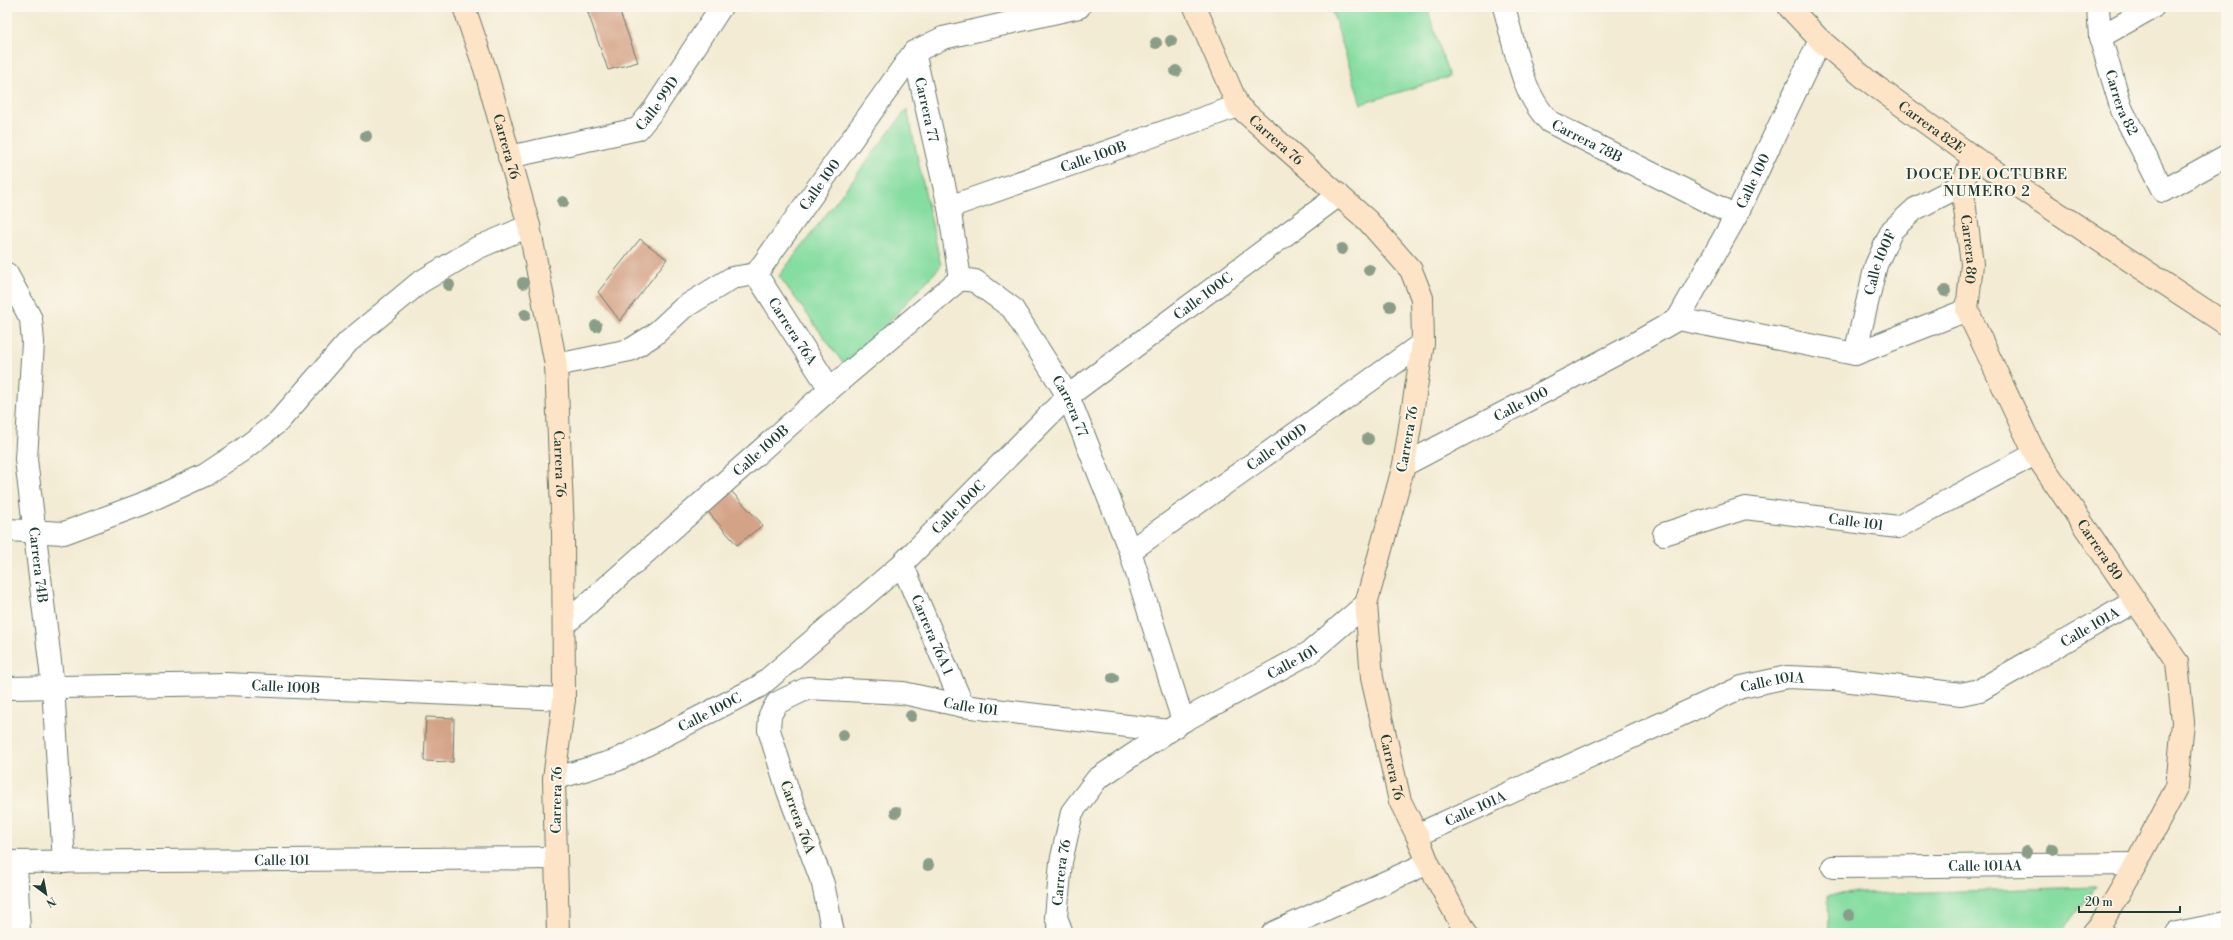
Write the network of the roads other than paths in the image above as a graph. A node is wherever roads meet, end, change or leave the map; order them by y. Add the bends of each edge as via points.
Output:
1 (464, 7) edge
2 (721, 7) edge
3 (1079, 7) edge
4 (1195, 7) edge
5 (1504, 7) edge
6 (1789, 7) edge
7 (2098, 7) edge
8 (2153, 7) edge
9 (2100, 37) junction
10 (1820, 40) junction
11 (914, 52) junction
12 (1238, 106) junction
13 (2226, 156) edge
14 (509, 157) junction
15 (1974, 157) junction
16 (1962, 185) junction
17 (1339, 195) junction
18 (949, 207) junction
19 (1736, 216) junction
20 (529, 226) junction
21 (7, 274) edge
22 (756, 274) junction
23 (960, 279) junction
24 (1967, 310) junction
25 (1678, 319) junction
26 (2226, 324) edge
27 (1423, 343) junction
28 (1854, 354) junction
29 (556, 365) junction
30 (830, 389) junction
31 (1068, 396) junction
32 (2035, 454) junction
33 (1404, 465) junction
34 (7, 530) edge
35 (35, 532) junction
36 (1664, 534) dead end
37 (1130, 551) junction
38 (902, 564) junction
39 (2135, 602) junction
40 (1366, 604) junction
41 (564, 625) junction
42 (53, 687) junction
43 (7, 688) edge
44 (564, 699) junction
45 (777, 703) joint
46 (963, 706) junction
47 (1176, 726) junction
48 (554, 779) junction
49 (1072, 812) joint
50 (1417, 835) junction
51 (556, 858) junction
52 (12, 862) edge
53 (64, 862) junction
54 (1428, 863) junction
55 (2136, 864) junction
56 (1833, 867) dead end
57 (2226, 923) edge
58 (19, 933) edge
59 (558, 933) edge
60 (833, 933) edge
61 (1062, 933) edge
62 (1273, 933) edge
63 (1466, 933) edge
64 (2093, 933) edge
65 (2177, 933) edge

1 - 14 street, Carrera 76 via 486,72
2 - 14 street, Calle 99D via 655,108 638,129
3 - 11 street, Calle 100 via 943,38
4 - 12 street, Carrera 76
5 - 19 street, Carrera 78B via 1529,95 1538,110 1550,122
6 - 10 street, Carrera 82E
7 - 9 street, Carrera 82
8 - 9 street
9 - 13 street, Carrera 82 via 2122,110 2163,191
10 - 15 street, Carrera 82E via 1867,80
10 - 19 street, Calle 100
11 - 18 street, Carrera 77
11 - 22 street, Calle 100
12 - 17 street, Carrera 76
12 - 18 street, Calle 100B
14 - 20 street, Carrera 76
15 - 16 street
15 - 26 street, Carrera 82E
16 - 24 street, Carrera 80 via 1972,264
16 - 28 street, Calle 100F via 1915,209 1892,230 1876,265
17 - 27 street, Carrera 76 via 1373,227 1411,270 1422,298
17 - 31 street, Calle 100C
18 - 23 street, Carrera 77
19 - 25 street, Calle 100
20 - 29 street, Carrera 76
20 - 35 street via 477,248 419,283 348,342 278,422 205,475 142,504 78,529 64,533
21 - 35 street, Carrera 74B via 31,319 33,342 26,460
22 - 29 street via 732,278 683,308 654,335 630,350
22 - 30 street, Carrera 76A
23 - 30 street, Calle 100B
23 - 31 street, Carrera 77 via 975,281 1012,308
24 - 28 street
24 - 32 street, Carrera 80
25 - 28 street
25 - 33 street, Calle 100
27 - 33 street, Carrera 76
27 - 37 street, Calle 100D
29 - 41 street, Carrera 76
30 - 41 street, Calle 100B
31 - 37 street, Carrera 77
31 - 38 street, Calle 100C
32 - 36 street, Calle 101 via 1898,527 1745,508
32 - 39 street, Carrera 80
33 - 40 street, Carrera 76
34 - 35 street
35 - 42 street, Carrera 74B
37 - 47 street, Carrera 77
38 - 46 street, Carrera 76A 1
38 - 48 street, Calle 100C via 760,686 617,760
39 - 50 street, Calle 101A via 1980,690 1961,694 1834,679 1788,677 1742,687
39 - 55 street, Carrera 80 via 2177,662 2183,722 2177,788
40 - 47 street, Calle 101 via 1309,653
40 - 50 street, Carrera 76 via 1372,678 1400,801
41 - 44 street, Carrera 76
42 - 43 street, Calle 100B
42 - 44 street, Calle 100B via 226,684
42 - 53 street, Carrera 74B
44 - 48 street, Carrera 76
45 - 46 street, Calle 101 via 808,688 903,693
45 - 60 street, Carrera 76A via 770,715 769,730 788,791 823,884
46 - 47 street, Calle 101
47 - 49 street, Calle 101 via 1097,779
48 - 51 street, Carrera 76
49 - 61 street, Carrera 76 via 1061,862 1056,917
50 - 54 street, Carrera 76
51 - 53 street, Calle 101
51 - 59 street, Carrera 76
52 - 53 street, Calle 101
52 - 58 street
54 - 62 street
54 - 63 street, Carrera 76
55 - 56 street, Calle 101AA
55 - 64 street, Carrera 80 via 2102,924
57 - 65 street

